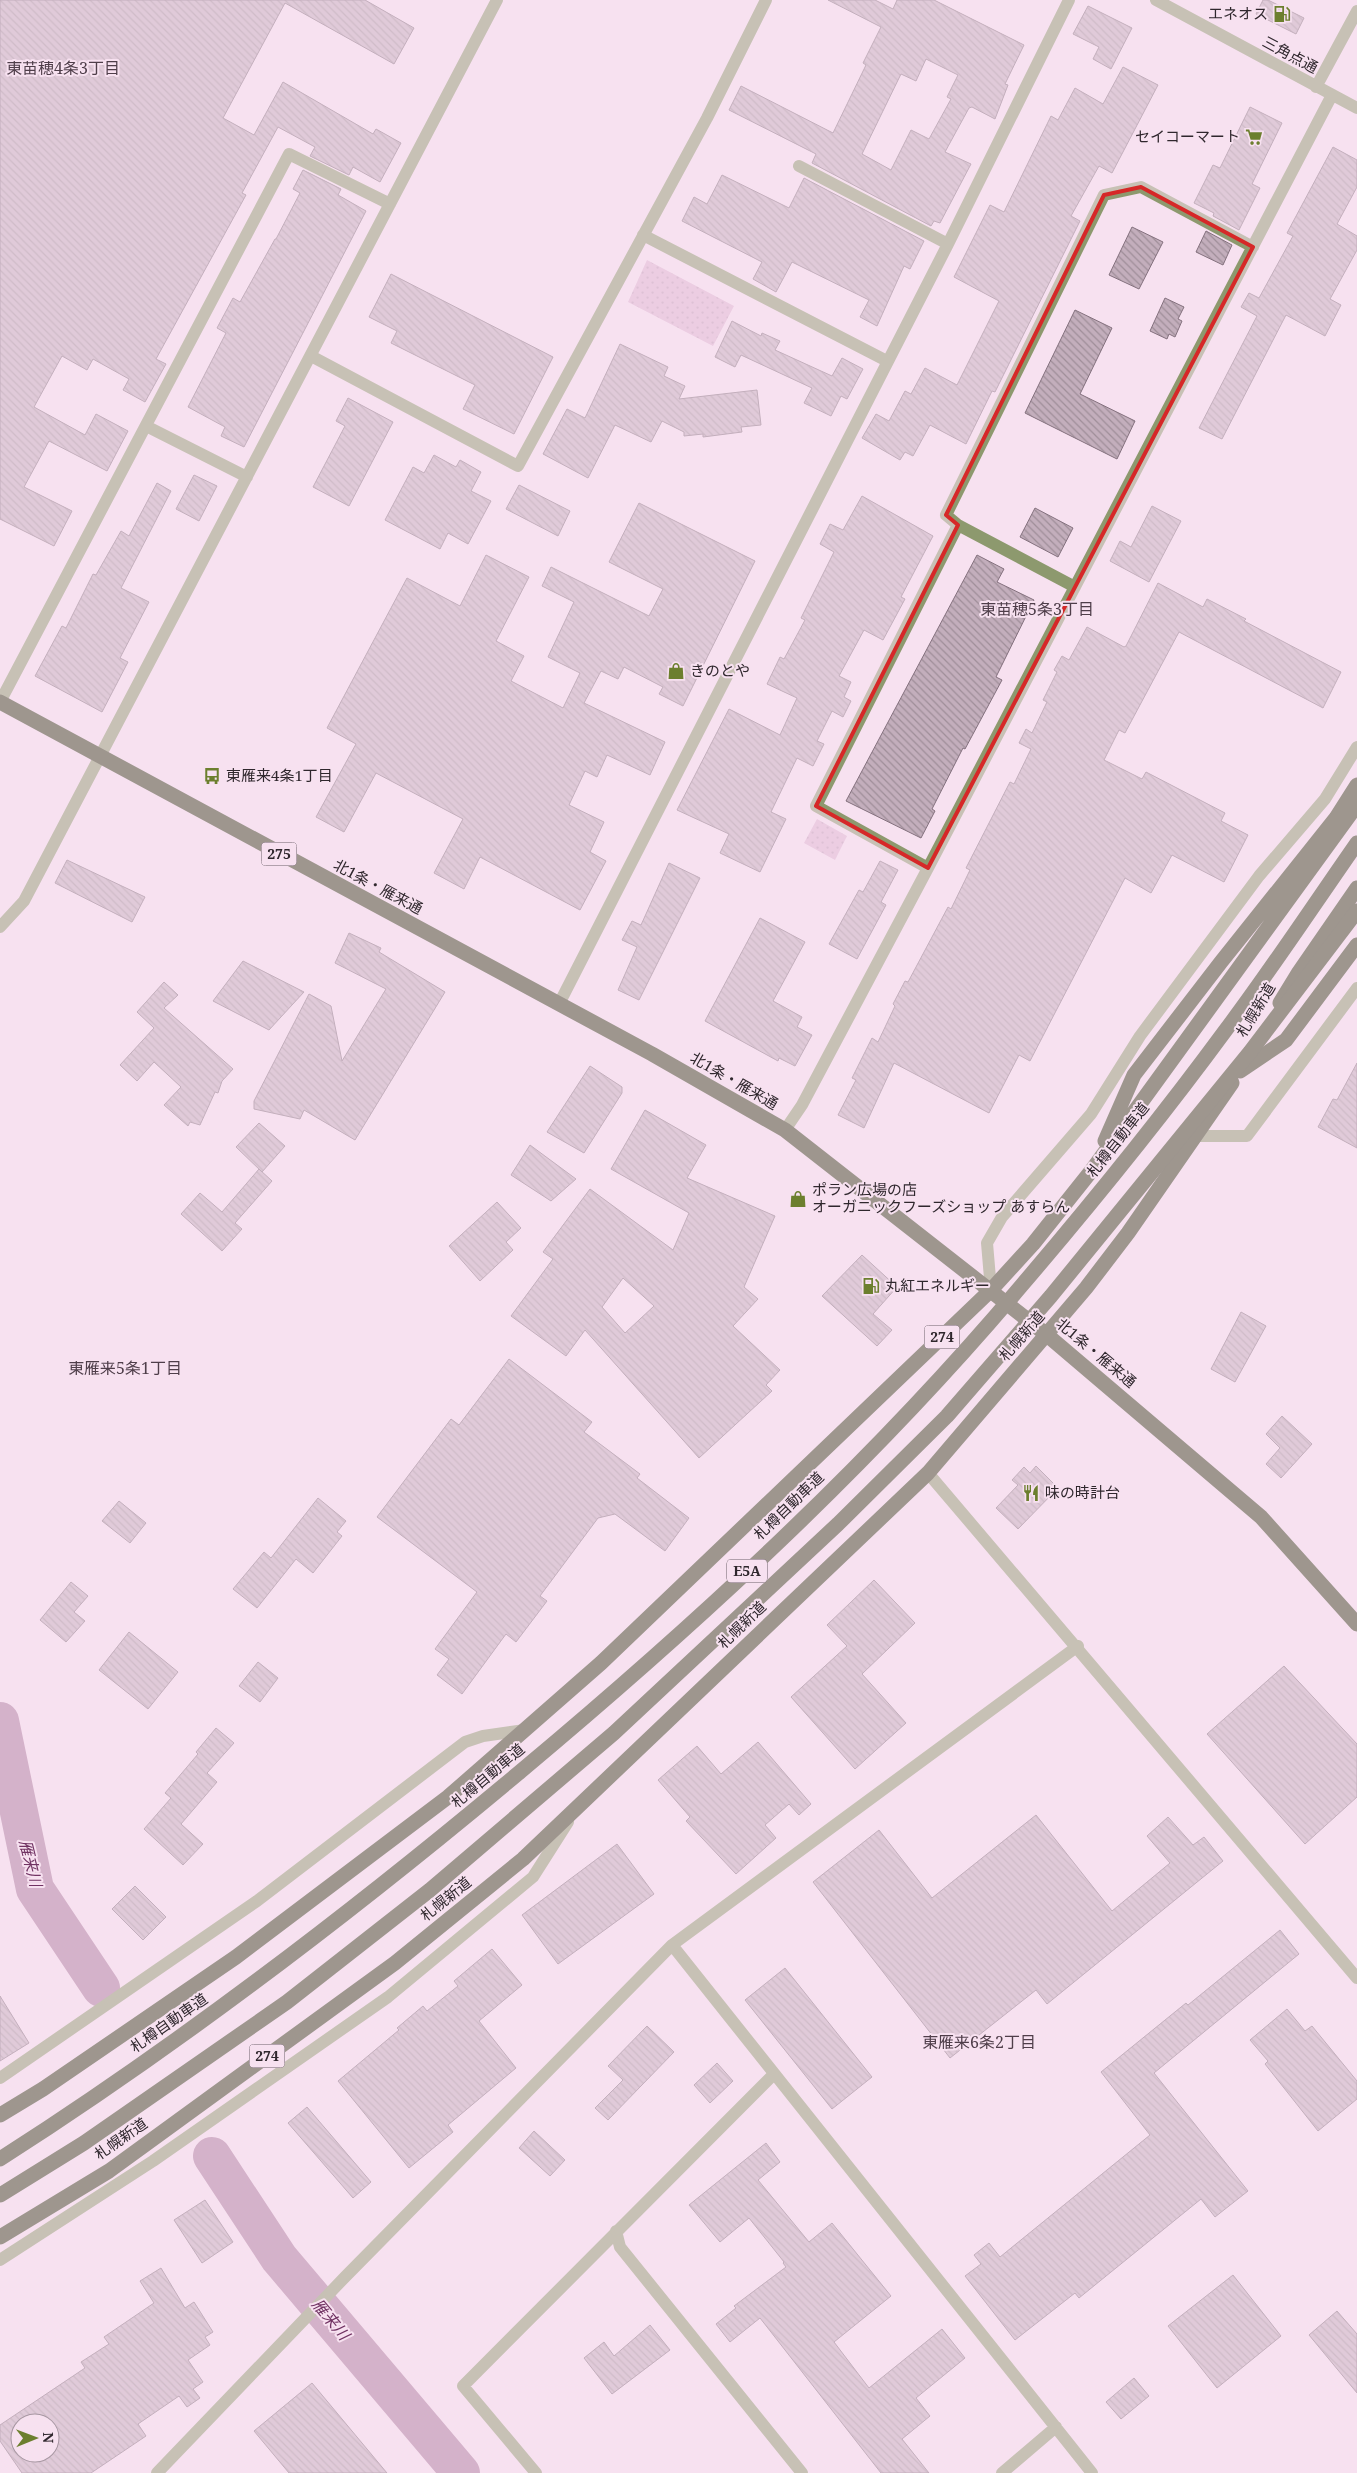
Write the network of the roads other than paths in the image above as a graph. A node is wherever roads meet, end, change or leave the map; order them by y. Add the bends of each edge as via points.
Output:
1 (497, 0) edge
2 (766, 0) edge
3 (1069, 0) edge
4 (1156, 0) edge
5 (1357, 11) edge
6 (1316, 87) junction
7 (1332, 95) junction
8 (1357, 108) edge
9 (799, 166) dead end
10 (390, 204) junction
11 (643, 235) junction
12 (948, 244) junction
13 (1253, 247) junction
14 (311, 356) junction
15 (887, 361) junction
16 (146, 426) junction
17 (247, 477) junction
18 (958, 525) junction
19 (1075, 587) junction
20 (0, 702) edge
21 (1357, 747) edge
22 (99, 757) junction
23 (1357, 785) edge
24 (1357, 805) edge
25 (1357, 843) edge
26 (928, 868) junction
27 (1357, 888) edge
28 (1357, 911) edge
29 (0, 928) edge
30 (1353, 951) edge
31 (1357, 988) edge
32 (559, 1004) junction
33 (1240, 1071) junction
34 (785, 1130) junction
35 (1197, 1136) junction
36 (1092, 1170) junction
37 (991, 1290) junction
38 (1047, 1335) junction
39 (928, 1473) junction
40 (1357, 1624) edge
41 (1078, 1646) junction
42 (525, 1730) junction
43 (577, 1807) junction
44 (672, 1945) junction
45 (1357, 1978) edge
46 (774, 2074) junction
47 (0, 2078) edge
48 (0, 2115) edge
49 (0, 2159) edge
50 (0, 2195) edge
51 (616, 2231) junction
52 (0, 2237) edge
53 (0, 2260) edge
54 (1056, 2427) junction
55 (157, 2473) edge
56 (536, 2473) edge
57 (802, 2473) edge
58 (1002, 2473) edge
59 (1092, 2473) edge

1 - 10 street
2 - 11 street
3 - 12 street
4 - 6 street, 三角点通
5 - 6 street
6 - 7 street, 三角点通
7 - 8 street, 三角点通
7 - 13 street
9 - 12 street
10 - 14 street
10 - 16 street via 289,154
11 - 14 street via 518,466
11 - 15 street
12 - 15 street
13 - 18 street via 1141,186 1104,195 946,515
13 - 19 street
14 - 17 street
15 - 32 street
16 - 17 street
16 - 20 street
17 - 22 street
18 - 19 street
18 - 26 street via 816,806
19 - 26 street
20 - 22 highway, 北1条・雁来通 / 275
21 - 37 street via 1324,799 1259,876 1140,1036 1091,1114 1002,1217 987,1243
22 - 29 street via 24,901
22 - 32 highway, 北1条・雁来通 / 275
23 - 36 highway via 1336,818 1134,1075
24 - 36 highway, 274
25 - 49 highway, 札樽自動車道 / E5A, bridge via 1226,1031 1126,1159 1014,1295 919,1400 814,1508 622,1686 408,1866 261,1979 66,2117
26 - 34 street via 802,1105
27 - 33 highway, 札幌新道 / 274 via 1299,972
28 - 50 highway, E5A, bridge via 1250,1052 1051,1296 947,1416 838,1524 614,1733 430,1890 287,2002 84,2143
30 - 33 highway via 1286,1040
31 - 35 street via 1247,1136
32 - 34 highway, 北1条・雁来通 / 275
33 - 35 highway, 札幌新道 / 274
34 - 37 highway, 北1条・雁来通 / 275
35 - 38 highway, 札幌新道 / 274 via 1128,1233
36 - 37 highway, 274 via 1033,1244
37 - 38 highway, 北1条・雁来通 / 275
37 - 42 highway, 274 via 601,1663
38 - 39 highway, 札幌新道 / 274
38 - 40 highway, 北1条・雁来通 / 275 via 1261,1517
39 - 41 street
39 - 43 highway, 札幌新道 / 274
41 - 44 street
41 - 45 street
42 - 47 street via 465,1742 256,1901
42 - 48 highway, 274 via 448,1797 236,1956
43 - 52 highway, 札幌新道 / 274 via 523,1858 395,1963 125,2159
43 - 53 street via 533,1876 388,1997 154,2161
44 - 46 street
44 - 55 street
46 - 51 street
46 - 54 street
51 - 56 street via 463,2386
51 - 57 street via 620,2246
54 - 58 street
54 - 59 street

